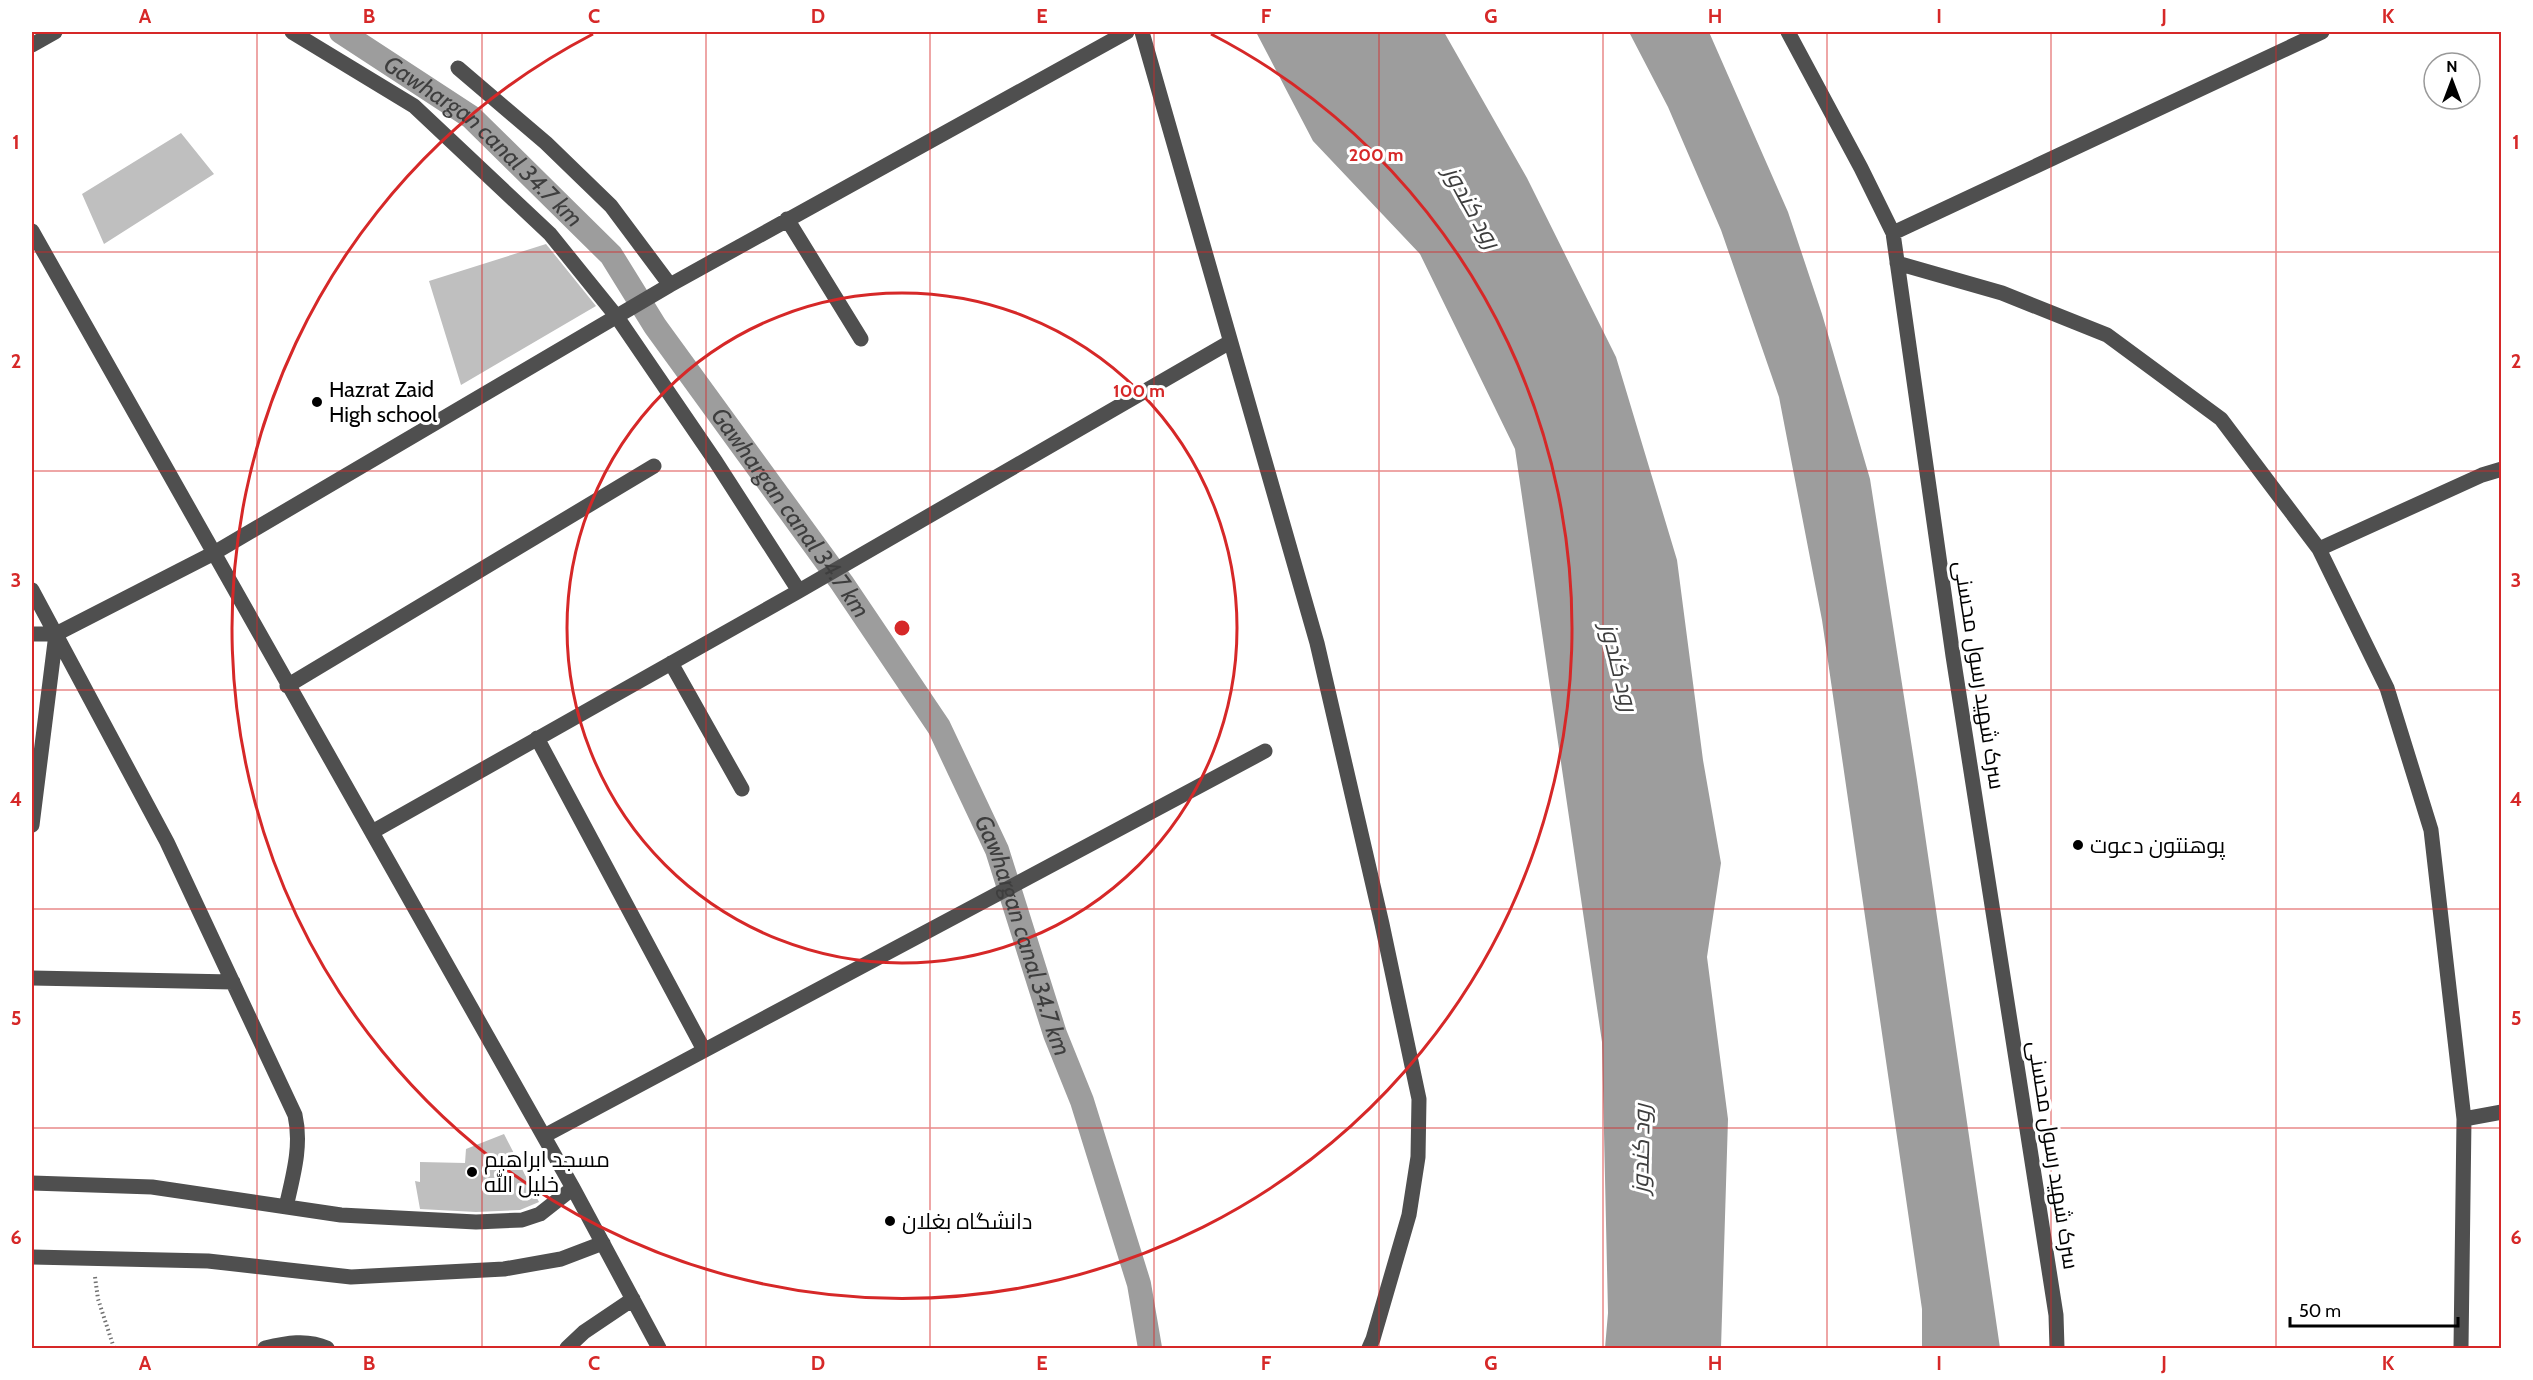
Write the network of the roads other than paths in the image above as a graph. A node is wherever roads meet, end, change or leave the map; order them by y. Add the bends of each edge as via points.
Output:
1 (55, 32) edge
2 (292, 32) edge
3 (1126, 32) edge
4 (1142, 32) edge
5 (1788, 32) edge
6 (2322, 32) edge
7 (32, 45) edge
8 (458, 68) dead end
9 (787, 219) junction
10 (32, 231) edge
11 (1893, 233) junction
12 (1897, 263) junction
13 (670, 285) junction
14 (617, 317) junction
15 (861, 339) dead end
16 (1230, 342) junction
17 (654, 466) dead end
18 (2502, 469) edge
19 (2319, 549) junction
20 (214, 553) junction
21 (32, 590) edge
22 (799, 591) junction
23 (32, 634) edge
24 (56, 634) junction
25 (671, 663) junction
26 (287, 686) junction
27 (537, 738) junction
28 (1265, 752) dead end
29 (741, 789) dead end
30 (32, 825) edge
31 (372, 832) junction
32 (32, 978) edge
33 (233, 982) junction
34 (704, 1050) junction
35 (2502, 1112) edge
36 (2464, 1119) junction
37 (544, 1137) junction
38 (32, 1183) edge
39 (573, 1188) junction
40 (286, 1207) junction
41 (603, 1243) junction
42 (32, 1257) edge
43 (633, 1299) junction
44 (265, 1348) edge
45 (327, 1348) edge
46 (567, 1348) edge
47 (659, 1348) edge
48 (1369, 1348) edge
49 (2057, 1348) edge
50 (2462, 1348) edge

1 - 7 street
2 - 14 street via 414,106 550,234
3 - 9 street
4 - 16 street
5 - 11 street, سرک شهید رسول محسنی
6 - 11 street
8 - 13 street via 546,143 611,206
9 - 13 street
9 - 15 street
10 - 20 street
11 - 12 street, سرک شهید رسول محسنی
12 - 19 street via 2002,292 2107,335 2221,419
12 - 49 street, سرک شهید رسول محسنی via 1953,656 2056,1315
13 - 14 street
14 - 20 street
14 - 22 street
16 - 22 street
16 - 48 street via 1317,643 1419,1099 1418,1157 1409,1215
17 - 26 street
18 - 19 street
19 - 36 street via 2387,688 2431,830
20 - 24 street
20 - 26 street
21 - 24 street
22 - 25 street
23 - 24 street
24 - 30 street
24 - 33 street via 167,842
25 - 27 street
25 - 29 street
26 - 31 street
27 - 31 street
27 - 34 street
28 - 34 street
31 - 37 street
32 - 33 street
33 - 40 street via 295,1115 298,1149
34 - 37 street
35 - 36 street
36 - 50 street
37 - 39 street
38 - 40 street via 152,1187
39 - 40 street via 540,1214 522,1220 476,1222 341,1215
39 - 41 street
41 - 42 street via 561,1259 504,1269 351,1277 208,1261
41 - 43 street
43 - 46 street
43 - 47 street
44 - 45 street via 288,1342

